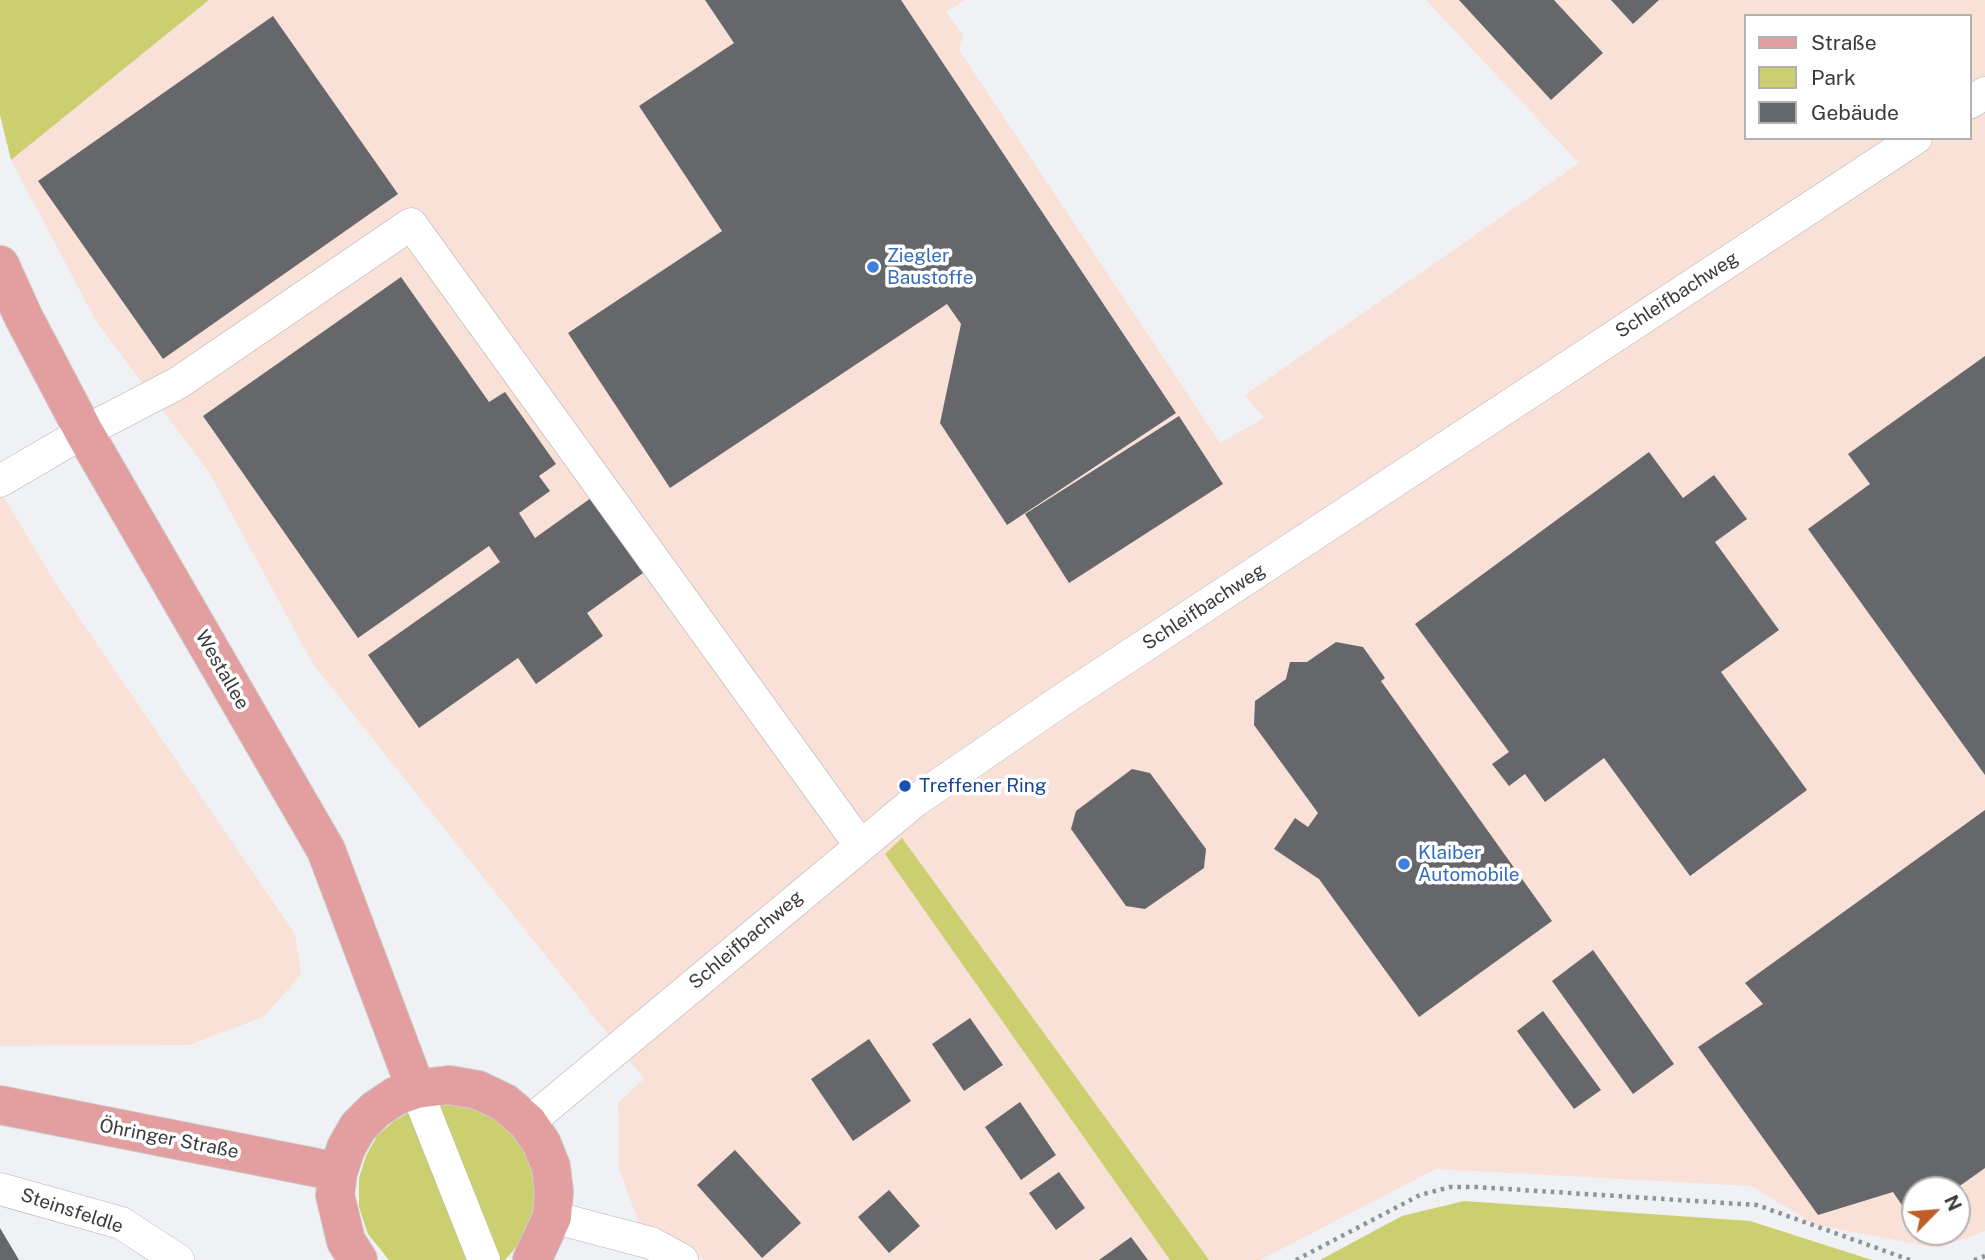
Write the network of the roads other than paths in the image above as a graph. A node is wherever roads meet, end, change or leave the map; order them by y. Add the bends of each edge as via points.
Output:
1 (1913, 140) edge
2 (0, 265) edge
3 (84, 432) junction
4 (0, 481) edge
5 (860, 845) junction
6 (416, 1089) junction
7 (0, 1105) edge
8 (528, 1123) junction
9 (338, 1172) junction
10 (0, 1189) edge
11 (552, 1217) junction
12 (178, 1260) edge
13 (358, 1260) edge
14 (484, 1260) edge
15 (532, 1260) edge
16 (682, 1260) edge

1 - 5 street, Schleifbachweg via 1062,700 915,801
2 - 3 main road, Westallee
3 - 4 street
3 - 5 street via 178,383 411,224
3 - 6 main road, Westallee via 326,850
5 - 8 street, Schleifbachweg
6 - 8 main road via 449,1085 478,1090 505,1103
6 - 9 main road via 396,1096 358,1127
6 - 14 street
7 - 9 main road, Öhringer Straße
8 - 11 main road via 551,1167
9 - 13 main road via 339,1219
10 - 12 street, Steinsfeldle via 121,1223
11 - 15 main road
11 - 16 street via 651,1243

